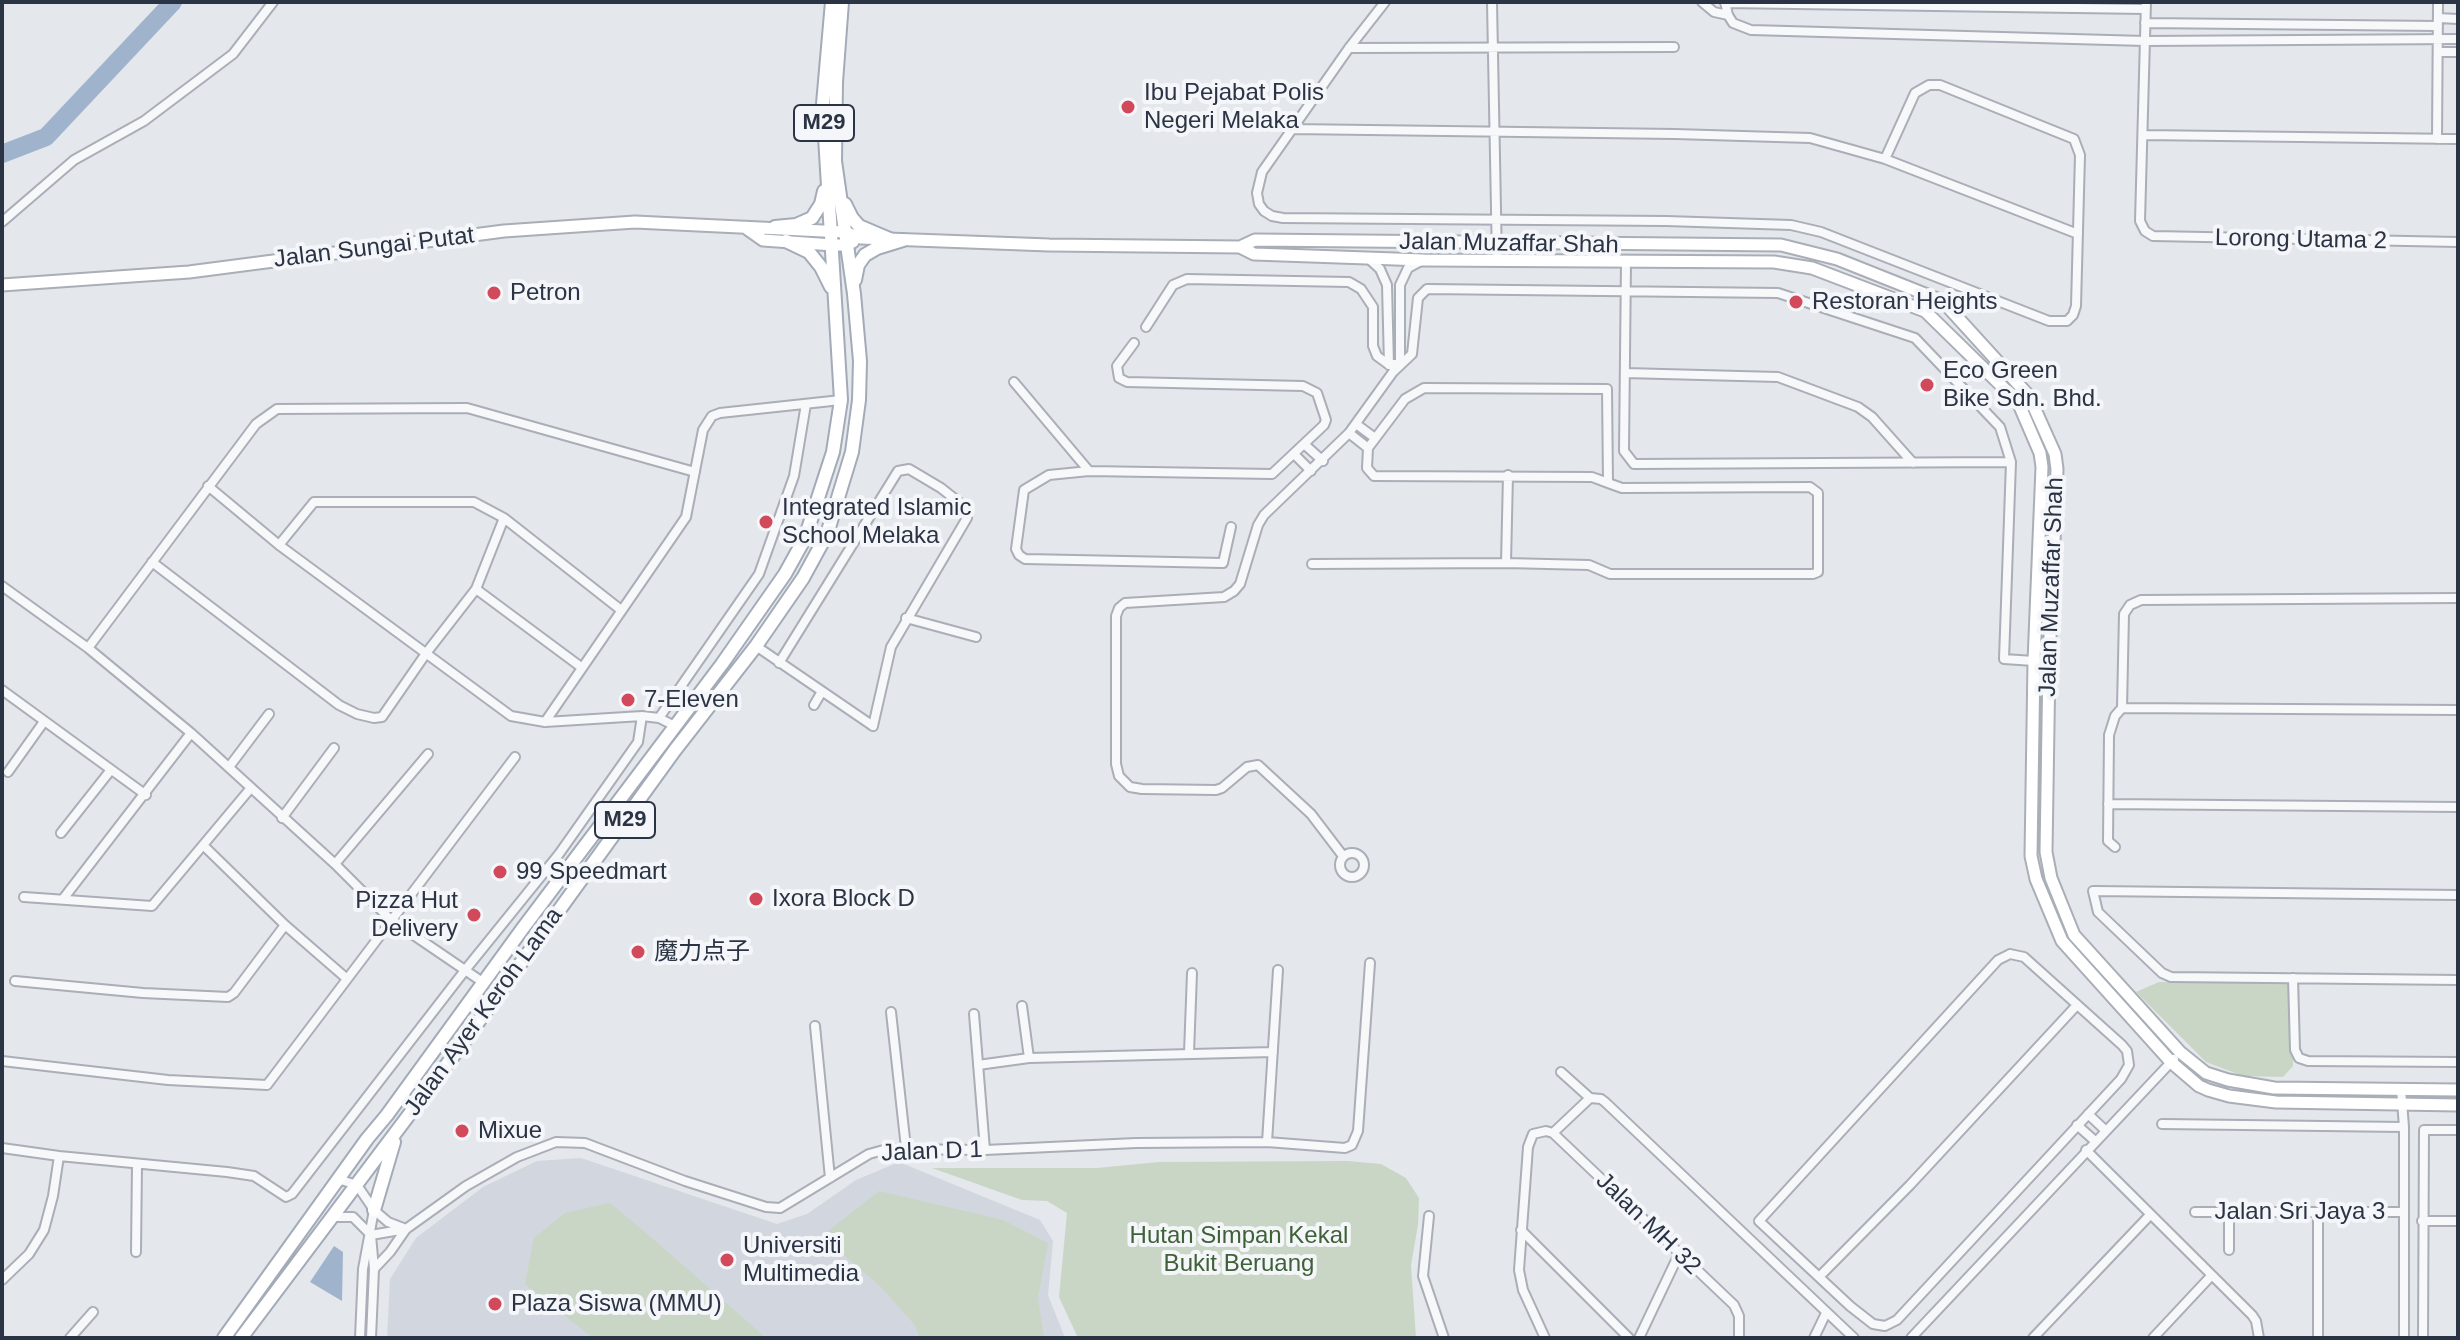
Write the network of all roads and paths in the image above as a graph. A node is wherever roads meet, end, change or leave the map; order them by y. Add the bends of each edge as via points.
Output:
1 (273, 2) edge
2 (832, 2) edge
3 (842, 2) edge
4 (1385, 2) edge
5 (1492, 2) edge
6 (1702, 2) edge
7 (1725, 2) edge
8 (2438, 2) edge
9 (1969, 4) edge
10 (2146, 6) edge
11 (1728, 15) junction
12 (2458, 19) edge
13 (2438, 22) junction
14 (2145, 23) junction
15 (2438, 39) junction
16 (2458, 39) edge
17 (2145, 41) junction
18 (1493, 46) junction
19 (1674, 47) dead end
20 (1349, 48) junction
21 (2438, 52) junction
22 (2458, 52) edge
23 (1292, 129) junction
24 (1495, 131) junction
25 (2143, 135) junction
26 (2437, 139) junction
27 (2458, 139) edge
28 (1885, 159) junction
29 (832, 181) junction
30 (1497, 221) junction
31 (2, 222) edge
32 (775, 227) junction
33 (745, 228) junction
34 (2078, 234) junction
35 (839, 238) junction
36 (897, 240) junction
37 (786, 241) junction
38 (2458, 242) edge
39 (1497, 244) junction
40 (1240, 247) junction
41 (1368, 258) junction
42 (1423, 260) junction
43 (1497, 261) junction
44 (1626, 262) junction
45 (2, 285) edge
46 (1627, 290) junction
47 (854, 294) junction
48 (836, 301) junction
49 (1146, 327) dead end
50 (1134, 343) dead end
51 (1400, 364) junction
52 (1390, 368) junction
53 (1625, 373) junction
54 (1014, 382) dead end
55 (841, 400) junction
56 (806, 404) junction
57 (1356, 424) junction
58 (1349, 433) junction
59 (1375, 438) junction
60 (1304, 444) junction
61 (1368, 448) junction
62 (1294, 454) junction
63 (1323, 461) junction
64 (2011, 462) junction
65 (1913, 463) junction
66 (1089, 471) junction
67 (1311, 471) junction
68 (695, 472) junction
69 (1508, 475) junction
70 (1608, 483) junction
71 (208, 486) junction
72 (504, 518) junction
73 (1231, 527) dead end
74 (279, 545) junction
75 (152, 562) junction
76 (1506, 563) junction
77 (1312, 564) dead end
78 (3, 588) edge
79 (476, 589) junction
80 (2458, 598) edge
81 (621, 610) junction
82 (906, 618) junction
83 (976, 637) dead end
84 (756, 646) junction
85 (88, 648) junction
86 (427, 652) junction
87 (2034, 661) junction
88 (2049, 662) junction
89 (779, 663) junction
90 (581, 667) junction
91 (2, 690) edge
92 (821, 693) junction
93 (814, 705) dead end
94 (2122, 708) junction
95 (2458, 710) edge
96 (269, 714) dead end
97 (642, 716) junction
98 (659, 718) junction
99 (545, 722) junction
100 (43, 723) junction
101 (675, 726) junction
102 (191, 733) junction
103 (334, 748) dead end
104 (428, 754) dead end
105 (515, 757) dead end
106 (229, 767) junction
107 (110, 771) junction
108 (8, 772) dead end
109 (250, 789) junction
110 (146, 795) junction
111 (2108, 804) junction
112 (2458, 807) edge
113 (282, 818) junction
114 (61, 833) dead end
115 (204, 846) junction
116 (2115, 847) dead end
117 (1343, 856) dead end
118 (335, 864) junction
119 (2458, 895) edge
120 (24, 897) dead end
121 (63, 899) junction
122 (390, 919) junction
123 (285, 925) junction
124 (532, 946) junction
125 (1370, 963) dead end
126 (466, 969) junction
127 (1278, 970) dead end
128 (1192, 973) dead end
129 (346, 978) junction
130 (2293, 978) junction
131 (2458, 980) edge
132 (15, 981) dead end
133 (484, 983) junction
134 (2077, 1005) junction
135 (1022, 1006) dead end
136 (891, 1012) dead end
137 (974, 1014) dead end
138 (815, 1026) dead end
139 (463, 1043) junction
140 (1273, 1052) junction
141 (2180, 1052) junction
142 (1189, 1053) junction
143 (1029, 1058) junction
144 (2, 1061) edge
145 (2171, 1062) junction
146 (2458, 1062) edge
147 (978, 1065) junction
148 (1561, 1072) dead end
149 (2401, 1089) junction
150 (2458, 1090) edge
151 (1590, 1098) junction
152 (2402, 1105) junction
153 (2458, 1105) edge
154 (2088, 1114) junction
155 (2162, 1124) dead end
156 (2077, 1125) junction
157 (2404, 1127) junction
158 (2105, 1130) junction
159 (2458, 1130) edge
160 (397, 1131) junction
161 (1553, 1133) junction
162 (2095, 1141) junction
163 (1267, 1142) junction
164 (2, 1148) edge
165 (906, 1148) junction
166 (985, 1150) junction
167 (2086, 1150) junction
168 (59, 1156) junction
169 (137, 1164) junction
170 (830, 1178) junction
171 (335, 1184) junction
172 (357, 1185) junction
173 (374, 1210) junction
174 (2195, 1212) dead end
175 (2229, 1212) junction
176 (2318, 1212) junction
177 (2404, 1212) junction
178 (2150, 1215) junction
179 (1429, 1216) dead end
180 (334, 1217) junction
181 (2422, 1221) junction
182 (2458, 1221) edge
183 (406, 1229) junction
184 (1521, 1230) junction
185 (371, 1235) junction
186 (2229, 1250) dead end
187 (136, 1252) dead end
188 (1679, 1254) junction
189 (374, 1269) junction
190 (2211, 1276) junction
191 (1819, 1277) junction
192 (2, 1280) edge
193 (93, 1312) dead end
194 (1826, 1313) junction
195 (70, 1338) edge
196 (224, 1338) edge
197 (241, 1338) edge
198 (360, 1338) edge
199 (371, 1338) edge
200 (1444, 1338) edge
201 (1545, 1338) edge
202 (1629, 1338) edge
203 (1639, 1338) edge
204 (1739, 1338) edge
205 (1814, 1338) edge
206 (1854, 1338) edge
207 (1911, 1338) edge
208 (2033, 1338) edge
209 (2153, 1338) edge
210 (2259, 1338) edge
211 (2318, 1338) edge
212 (2404, 1338) edge
213 (2423, 1338) edge

1 - 31 street via 233,54 144,121 74,160
2 - 29 main road, Jalan Ayer Keroh Lama / M29 via 823,104
3 - 29 main road, Jalan Ayer Keroh Lama / M29
4 - 20 street
5 - 18 street
6 - 11 street
7 - 9 street
7 - 11 street
8 - 13 street
9 - 10 street
10 - 14 street
11 - 17 street via 1751,30
12 - 13 street
13 - 14 street
13 - 15 street
14 - 17 street
15 - 16 street
15 - 17 street
15 - 21 street
17 - 25 street
18 - 19 street
18 - 20 street
18 - 24 street
20 - 23 street
21 - 22 street
21 - 26 street
23 - 24 street
23 - 30 street via 1259,182 1259,204 1272,216
24 - 28 street via 1795,137
24 - 30 street
25 - 26 street
25 - 38 street, Lorong Utama 2 via 2140,221 2153,236
26 - 27 street
28 - 34 street
28 - 34 street via 1920,88 1940,85 1979,100 2074,139 2080,155
29 - 32 main road via 812,218
29 - 35 main road, Jalan Ayer Keroh Lama / M29
29 - 36 main road via 856,223
30 - 34 street via 1791,225 2058,323 2067,321 2076,306
30 - 39 street
32 - 33 main road, Jalan Sungai Putat
32 - 35 main road, Jalan Sungai Putat
33 - 37 main road, Jalan Sungai Putat via 763,240
33 - 45 main road, Jalan Sungai Putat via 677,222 591,224 189,272
35 - 36 main road, Jalan Muzaffar Shah
35 - 37 main road, Jalan Sungai Putat
35 - 47 main road, Jalan Ayer Keroh Lama / M29
35 - 48 main road, Jalan Ayer Keroh Lama / M29
36 - 40 main road, Jalan Muzaffar Shah
36 - 47 main road via 861,259
37 - 48 main road via 815,258
39 - 40 main road, Jalan Muzaffar Shah via 1255,240
39 - 43 street
39 - 88 main road, Jalan Muzaffar Shah via 1781,245 1837,259 1948,307 2029,396 2055,454
40 - 41 main road, Jalan Muzaffar Shah via 1254,254
41 - 42 main road, Jalan Muzaffar Shah
41 - 52 street via 1387,285
42 - 43 main road, Jalan Muzaffar Shah
42 - 51 street via 1408,268 1400,285
43 - 44 main road, Jalan Muzaffar Shah
44 - 46 street
44 - 87 main road, Jalan Muzaffar Shah via 1774,262 1812,268 1925,311 2018,402 2040,453
46 - 51 street via 1427,289 1418,298 1414,350
46 - 53 street
46 - 64 street via 1778,293 1915,338 2000,427
47 - 84 main road, Jalan Ayer Keroh Lama / M29 via 860,361 852,452 827,534
48 - 55 main road, Jalan Ayer Keroh Lama / M29
49 - 52 street via 1173,285 1187,279 1349,282 1370,301 1374,352
50 - 60 street via 1117,366 1119,378 1127,382 1311,389 1326,420
51 - 52 street
52 - 57 street
53 - 65 street via 1778,377 1858,407
53 - 65 street via 1624,451 1639,466
54 - 66 street
55 - 56 street
55 - 101 main road, Jalan Ayer Keroh Lama / M29 via 833,452 805,538 749,628
56 - 68 street via 712,416 703,430
56 - 98 street via 794,476 759,574
57 - 58 street
57 - 59 street
58 - 61 street
58 - 63 street
59 - 61 street
59 - 70 street via 1405,399 1424,388 1607,389
60 - 62 street
60 - 63 street
61 - 69 street via 1367,468 1374,476
62 - 66 street via 1278,471 1264,475
62 - 67 street
63 - 67 street
64 - 65 street
64 - 87 street via 2004,659
66 - 73 street via 1049,475 1024,490 1019,555 1223,563
67 - 117 street via 1264,515 1234,591 1224,597 1125,603 1119,608 1116,764 1130,787 1148,790 1216,790 1258,765 1311,814
68 - 71 street via 467,408 293,407 277,409 256,424
68 - 81 street via 686,517
69 - 70 street via 1592,477
69 - 76 street
70 - 76 street via 1622,488 1815,488 1818,572 1610,574 1589,565
71 - 74 street
71 - 75 street
72 - 74 street via 474,502 314,502
72 - 79 street
72 - 81 street
74 - 86 street
75 - 85 street
75 - 86 street via 357,714 382,717
76 - 77 street
78 - 85 street
79 - 86 street
79 - 90 street
80 - 94 street via 2141,600 2124,614
81 - 90 street
82 - 83 street
82 - 89 street via 967,514 941,488 903,469
82 - 92 street via 891,647 871,721
84 - 89 street
84 - 124 main road, Jalan Ayer Keroh Lama / M29
85 - 102 street
86 - 99 street via 511,716
87 - 88 street
87 - 145 main road, Jalan Muzaffar Shah via 2031,856 2036,879 2062,941
88 - 141 main road, Jalan Muzaffar Shah via 2045,835 2051,878 2074,935
89 - 92 street
90 - 99 street
91 - 100 street
92 - 93 street
94 - 95 street
94 - 111 street via 2109,735
96 - 106 street
97 - 98 street
97 - 99 street
97 - 126 street via 632,752
98 - 101 street
100 - 107 street
100 - 108 street
101 - 133 main road, Jalan Ayer Keroh Lama / M29
102 - 106 street
102 - 110 street
103 - 113 street
104 - 118 street
105 - 122 street
106 - 109 street
107 - 110 street
107 - 114 street
109 - 113 street
109 - 115 street
110 - 121 street
111 - 112 street
111 - 116 street via 2108,841
113 - 118 street
115 - 121 street via 152,906
115 - 123 street
118 - 122 street
119 - 130 street via 2093,891 2098,912 2171,977
120 - 121 street
122 - 126 street
122 - 129 street
123 - 129 street
123 - 132 street via 228,997
124 - 133 main road via 498,982
124 - 139 main road, Jalan Ayer Keroh Lama / M29
125 - 163 street, Jalan D 1 via 1358,1131 1352,1145
126 - 133 street
126 - 169 street via 292,1194 281,1195 254,1176
127 - 140 street
128 - 142 street
129 - 144 street via 267,1085
130 - 131 street
130 - 146 street via 2299,1058
133 - 139 main road via 484,1004 464,1032
133 - 171 main road, Jalan Ayer Keroh Lama / M29
134 - 154 street via 2122,1045 2129,1065
134 - 191 street
134 - 191 street via 2024,957 2010,954 1998,960 1759,1221
135 - 143 street
136 - 165 street
137 - 147 street
138 - 170 street
139 - 160 main road, Jalan Ayer Keroh Lama / M29
140 - 142 street
140 - 163 street
141 - 145 street
141 - 149 main road, Jalan Muzaffar Shah via 2206,1073 2274,1088
142 - 143 street
143 - 147 street
145 - 152 main road, Jalan Muzaffar Shah via 2199,1086 2229,1096
145 - 158 street
147 - 166 street
148 - 151 street
149 - 150 main road, Jalan Muzaffar Shah
149 - 152 street
151 - 161 street
151 - 194 street via 1605,1102
152 - 153 main road, Jalan Muzaffar Shah
152 - 157 street
154 - 156 street
154 - 158 street
155 - 157 street
156 - 162 street
156 - 191 street via 1892,1323 1873,1324
157 - 177 street
158 - 162 street
159 - 181 street via 2424,1130
160 - 172 main road, Jalan Ayer Keroh Lama / M29
160 - 173 main road
161 - 184 street via 1533,1134 1528,1147
161 - 188 street, Jalan MH 32
162 - 167 street
163 - 166 street, Jalan D 1
164 - 168 street
165 - 166 street, Jalan D 1
165 - 170 street, Jalan D 1 via 869,1154
167 - 178 street
167 - 207 street
168 - 169 street
168 - 192 street via 44,1230
169 - 187 street
170 - 183 street, Jalan D 1 via 786,1206 772,1208 585,1143 556,1142 466,1186
171 - 172 street via 341,1180
171 - 196 main road, Jalan Ayer Keroh Lama / M29
172 - 173 street
172 - 180 main road, Jalan Ayer Keroh Lama / M29
173 - 183 street
173 - 185 street
174 - 175 street, Jalan Sri Jaya 3
175 - 176 street, Jalan Sri Jaya 3
175 - 186 street
176 - 177 street, Jalan Sri Jaya 3
176 - 211 street
177 - 212 street
178 - 190 street
178 - 208 street
179 - 200 street via 1423,1276
180 - 185 street via 353,1217
180 - 197 main road, Jalan Ayer Keroh Lama / M29
181 - 182 street
181 - 213 street
183 - 185 street, Jalan D 1
183 - 189 street
184 - 201 street via 1520,1279
184 - 202 street
185 - 189 street
185 - 198 street via 363,1269
188 - 203 street
188 - 204 street, Jalan MH 32 via 1734,1305
189 - 199 street
190 - 209 street
190 - 210 street via 2252,1315
193 - 195 street
194 - 205 street
194 - 206 street

